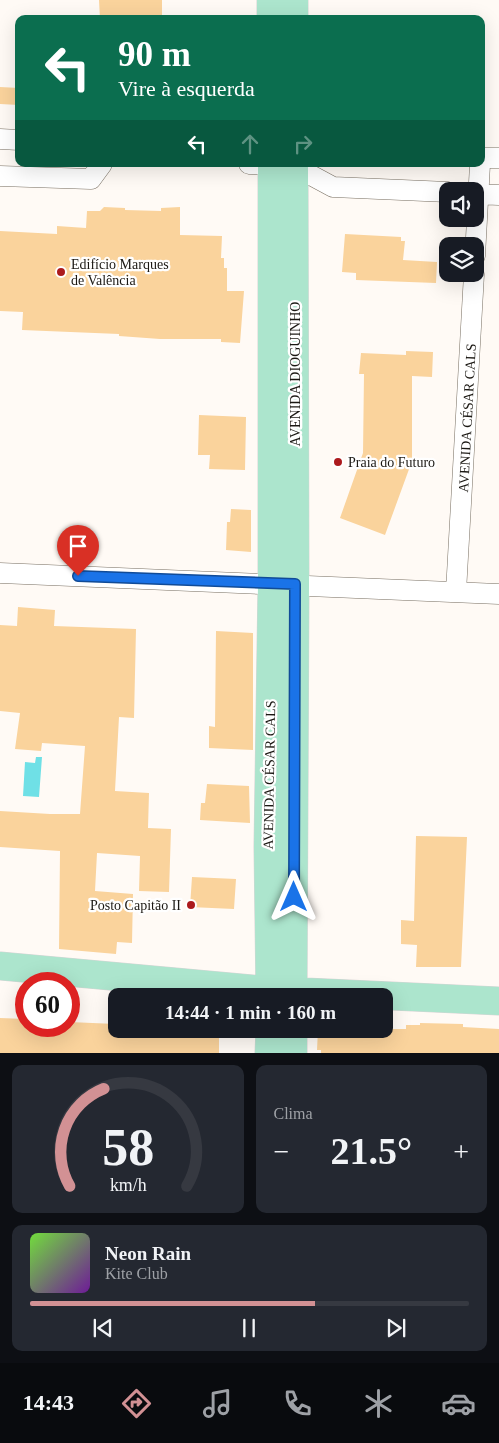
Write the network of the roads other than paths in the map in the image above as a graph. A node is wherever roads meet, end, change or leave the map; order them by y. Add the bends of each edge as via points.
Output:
1 (271, 0) edge
2 (294, 0) edge
3 (271, 15) edge
4 (294, 15) edge
5 (0, 139) edge
6 (15, 140) edge
7 (485, 158) edge
8 (499, 158) edge
9 (100, 167) edge
10 (280, 167) edge
11 (287, 167) edge
12 (480, 167) edge
13 (0, 176) edge
14 (478, 182) edge
15 (439, 192) edge
16 (484, 194) edge
17 (499, 195) edge
18 (474, 282) edge
19 (0, 573) edge
20 (284, 584) junction
21 (456, 592) junction
22 (499, 594) edge
23 (0, 966) edge
24 (222, 988) edge
25 (281, 988) edge
26 (393, 998) edge
27 (499, 1002) edge
28 (270, 1038) edge
29 (293, 1038) edge
30 (269, 1053) edge
31 (293, 1053) edge

1 - 3 main road
2 - 4 main road
5 - 6 street
7 - 8 street
9 - 13 street via 91,179
10 - 20 main road, AVENIDA DIOGUINHO
11 - 15 street via 333,187
12 - 14 street
16 - 17 street
18 - 21 street, AVENIDA CÉSAR CALS
19 - 20 street
20 - 21 street
20 - 25 main road, AVENIDA CÉSAR CALS via 268,847
21 - 22 street
23 - 24 main road
26 - 27 main road
28 - 30 main road
29 - 31 main road

